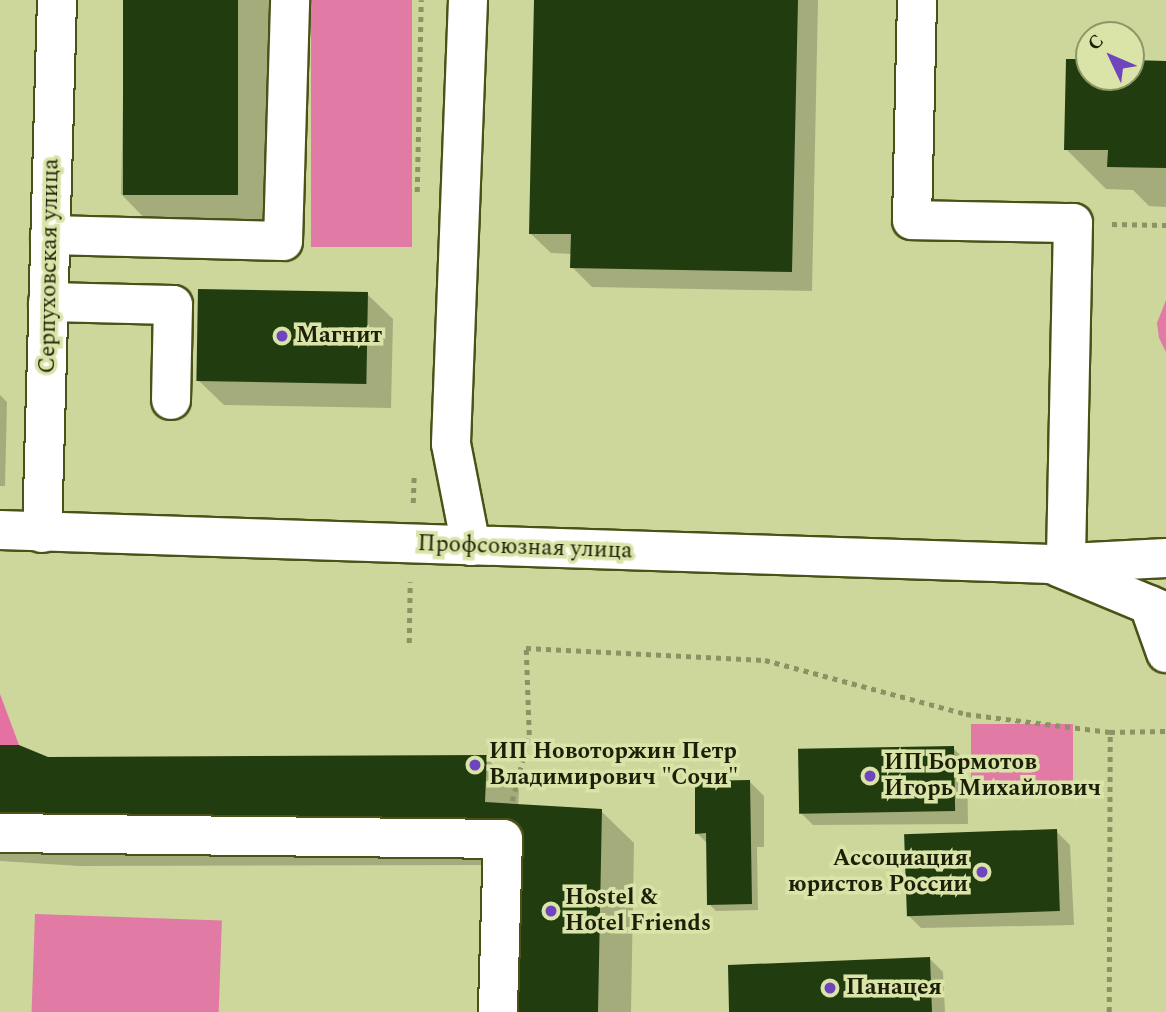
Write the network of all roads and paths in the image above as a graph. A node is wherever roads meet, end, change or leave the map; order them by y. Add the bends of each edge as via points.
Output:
1 (57, 0) edge
2 (290, 0) edge
3 (468, 0) edge
4 (917, 0) edge
5 (1073, 223) junction
6 (1166, 225) edge
7 (50, 235) junction
8 (48, 302) junction
9 (171, 400) dead end
10 (0, 530) edge
11 (42, 533) junction
12 (471, 546) junction
13 (1166, 558) edge
14 (1058, 563) junction
15 (1157, 609) edge
16 (1166, 653) edge
17 (1166, 731) edge
18 (1111, 732) junction
19 (0, 833) edge
20 (503, 839) junction
21 (498, 1012) edge
22 (1109, 1012) edge

1 - 7 main road, Серпуховская улица
2 - 7 main road via 283,241
3 - 12 main road via 451,444
4 - 5 main road via 912,220
5 - 6 path
5 - 14 main road
7 - 8 main road, Серпуховская улица
8 - 9 main road via 173,304
8 - 11 main road, Серпуховская улица
10 - 11 main road, Профсоюзная улица
11 - 12 main road, Профсоюзная улица
12 - 14 main road, Профсоюзная улица
13 - 14 main road, Профсоюзная улица
14 - 15 main road, Профсоюзная улица
15 - 16 main road
17 - 18 path
18 - 20 path via 966,714 765,660 526,649 529,735
18 - 22 path
19 - 20 main road
20 - 21 main road

